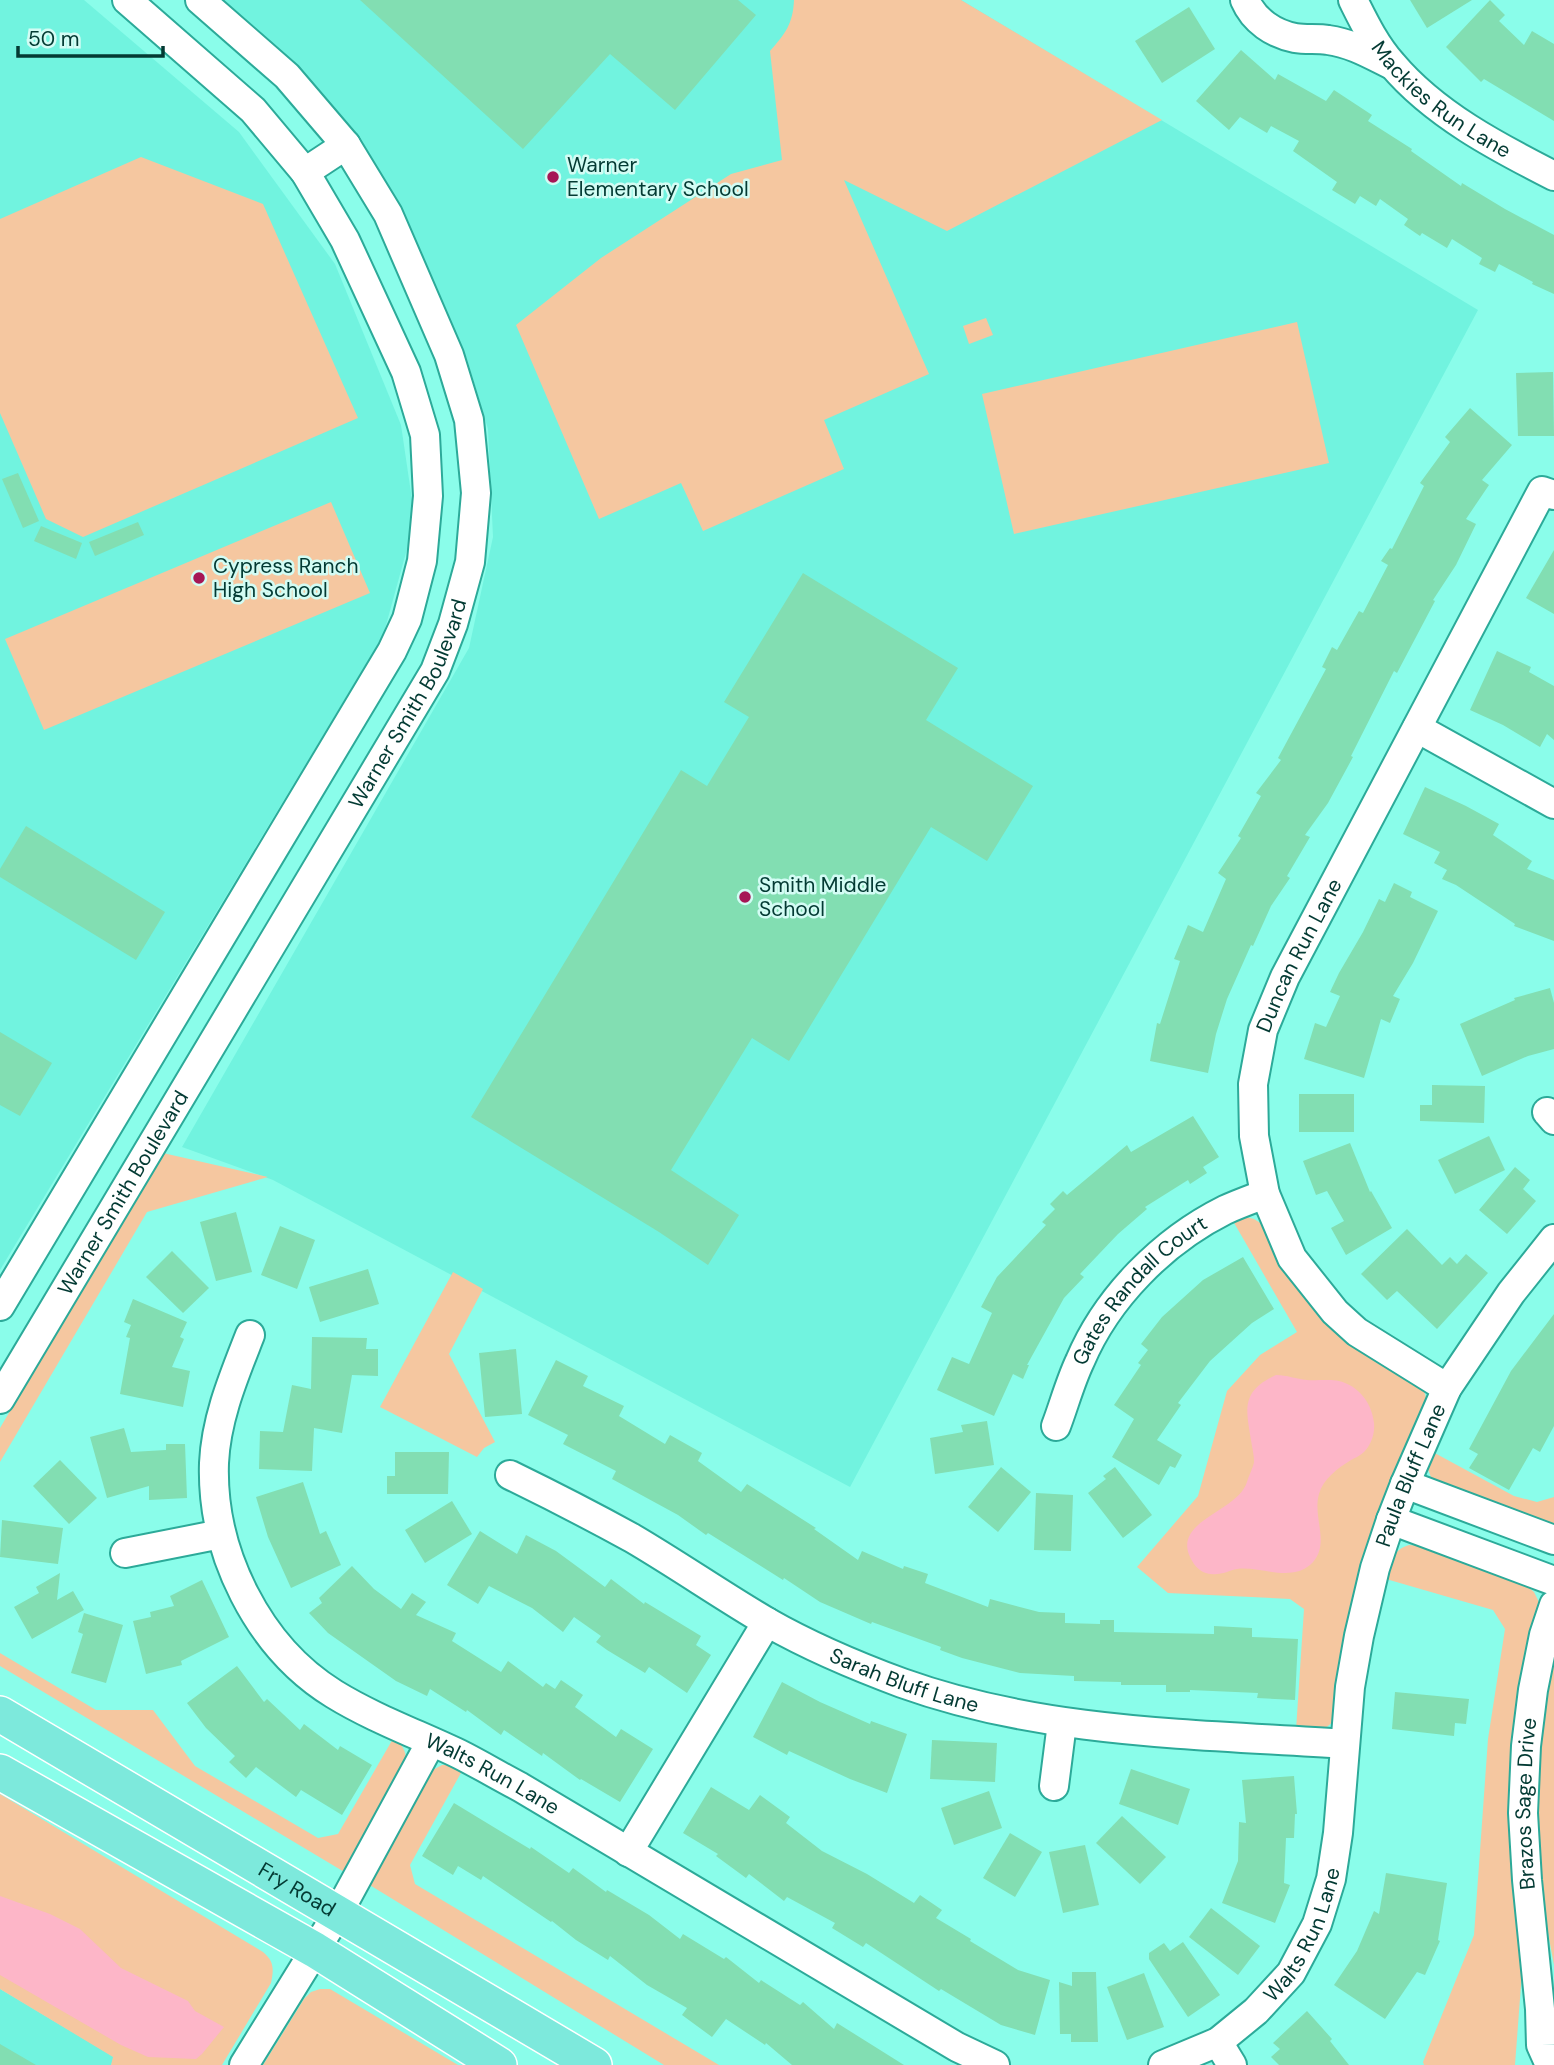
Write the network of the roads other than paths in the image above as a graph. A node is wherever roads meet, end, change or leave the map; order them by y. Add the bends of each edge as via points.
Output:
1 (127, 0) edge
2 (200, 0) edge
3 (1245, 0) edge
4 (1353, 0) edge
5 (1392, 65) junction
6 (346, 145) junction
7 (305, 172) junction
8 (1554, 176) edge
9 (1548, 493) edge
10 (1417, 728) junction
11 (1554, 804) edge
12 (1265, 1194) junction
13 (1554, 1239) edge
14 (0, 1307) edge
15 (250, 1335) dead end
16 (1447, 1388) junction
17 (0, 1399) edge
18 (1056, 1426) dead end
19 (510, 1475) dead end
20 (1405, 1484) junction
21 (1391, 1520) junction
22 (221, 1534) junction
23 (1554, 1540) edge
24 (125, 1553) dead end
25 (1554, 1581) edge
26 (1554, 1605) edge
27 (768, 1622) junction
28 (0, 1714) edge
29 (1062, 1723) junction
30 (431, 1742) junction
31 (1345, 1744) junction
32 (0, 1772) edge
33 (1054, 1786) dead end
34 (628, 1852) junction
35 (338, 1913) junction
36 (315, 1950) junction
37 (1225, 2053) edge
38 (1540, 2058) edge
39 (244, 2065) edge
40 (499, 2065) edge
41 (594, 2065) edge
42 (995, 2065) edge
43 (1163, 2065) edge

1 - 7 street, Warner Smith Boulevard via 253,110
2 - 6 street, Warner Smith Boulevard via 287,76
3 - 5 street via 1266,28 1295,38 1354,46
4 - 5 street, Mackies Run Lane
5 - 8 street, Mackies Run Lane via 1457,120
6 - 7 street
6 - 17 street, Warner Smith Boulevard via 388,214 450,355 469,420 477,493 470,562 457,612 421,696
7 - 14 street, Warner Smith Boulevard via 345,240 406,372 425,435 428,496 422,561 407,620 387,661
9 - 10 street, Duncan Run Lane
10 - 11 street
10 - 12 street, Duncan Run Lane via 1285,977 1263,1030 1253,1084 1254,1136
12 - 16 street, Duncan Run Lane via 1292,1258 1335,1312 1357,1332
12 - 18 street, Gates Randall Court via 1225,1210 1143,1269 1107,1312 1080,1360
13 - 16 street, Paula Bluff Lane
15 - 22 street, Walts Run Lane via 219,1422 214,1462
16 - 20 street, Paula Bluff Lane
19 - 27 street, Sarah Bluff Lane via 632,1538
20 - 21 street, Paula Bluff Lane
20 - 23 street
21 - 25 street
21 - 31 street, Paula Bluff Lane via 1359,1636
22 - 24 street
22 - 30 street, Walts Run Lane via 237,1581 261,1623 295,1665 333,1693
26 - 38 street, Brazos Sage Drive via 1533,1690 1523,1814
27 - 29 street, Sarah Bluff Lane via 903,1683
27 - 34 street
28 - 35 main road, Fry Road
29 - 31 street, Sarah Bluff Lane
29 - 33 street
30 - 34 street, Walts Run Lane via 520,1787
30 - 35 street
31 - 37 street, Walts Run Lane via 1331,1879 1317,1924 1291,1973
32 - 36 main road, Fry Road
34 - 42 street, Walts Run Lane via 957,2047
35 - 36 street
35 - 41 main road, Fry Road
36 - 39 street
36 - 40 main road, Fry Road
37 - 43 street, Walts Run Lane

